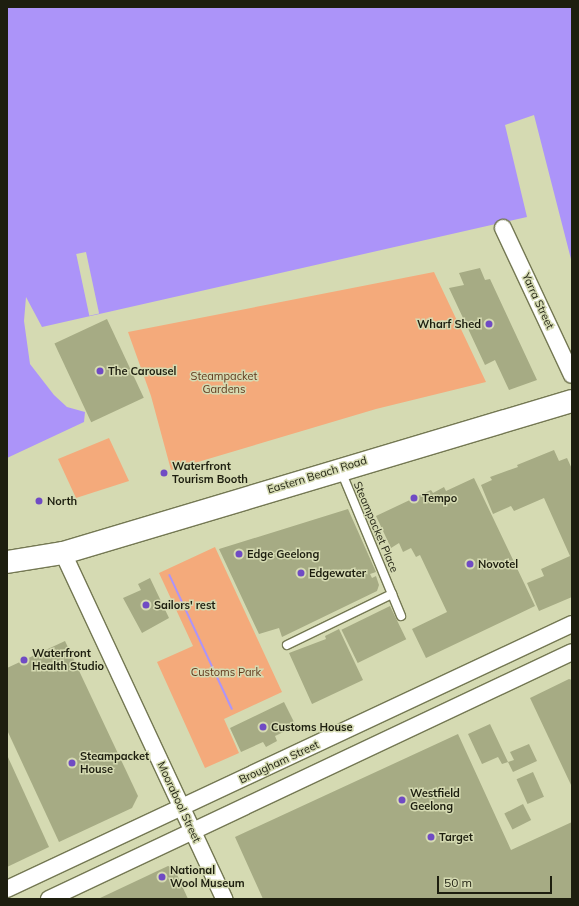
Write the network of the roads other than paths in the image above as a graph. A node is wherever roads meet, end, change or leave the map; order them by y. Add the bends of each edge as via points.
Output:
1 (503, 228) dead end
2 (572, 375) edge
3 (572, 401) edge
4 (340, 468) junction
5 (62, 553) junction
6 (7, 562) edge
7 (392, 594) junction
8 (401, 616) dead end
9 (572, 624) edge
10 (287, 645) dead end
11 (572, 652) edge
12 (182, 807) junction
13 (192, 830) junction
14 (7, 889) edge
15 (50, 899) edge
16 (224, 899) edge

1 - 2 street, Yarra Street
3 - 4 street, Eastern Beach Road
4 - 5 street, Eastern Beach Road
4 - 7 lane, Steampacket Place
5 - 6 street, Eastern Beach Road
5 - 12 street, Moorabool Street
7 - 8 lane, Steampacket Place
7 - 10 lane
9 - 12 street, Brougham Street
11 - 13 street
12 - 13 street, Moorabool Street
12 - 14 street, Brougham Street
13 - 15 street
13 - 16 street, Moorabool Street

